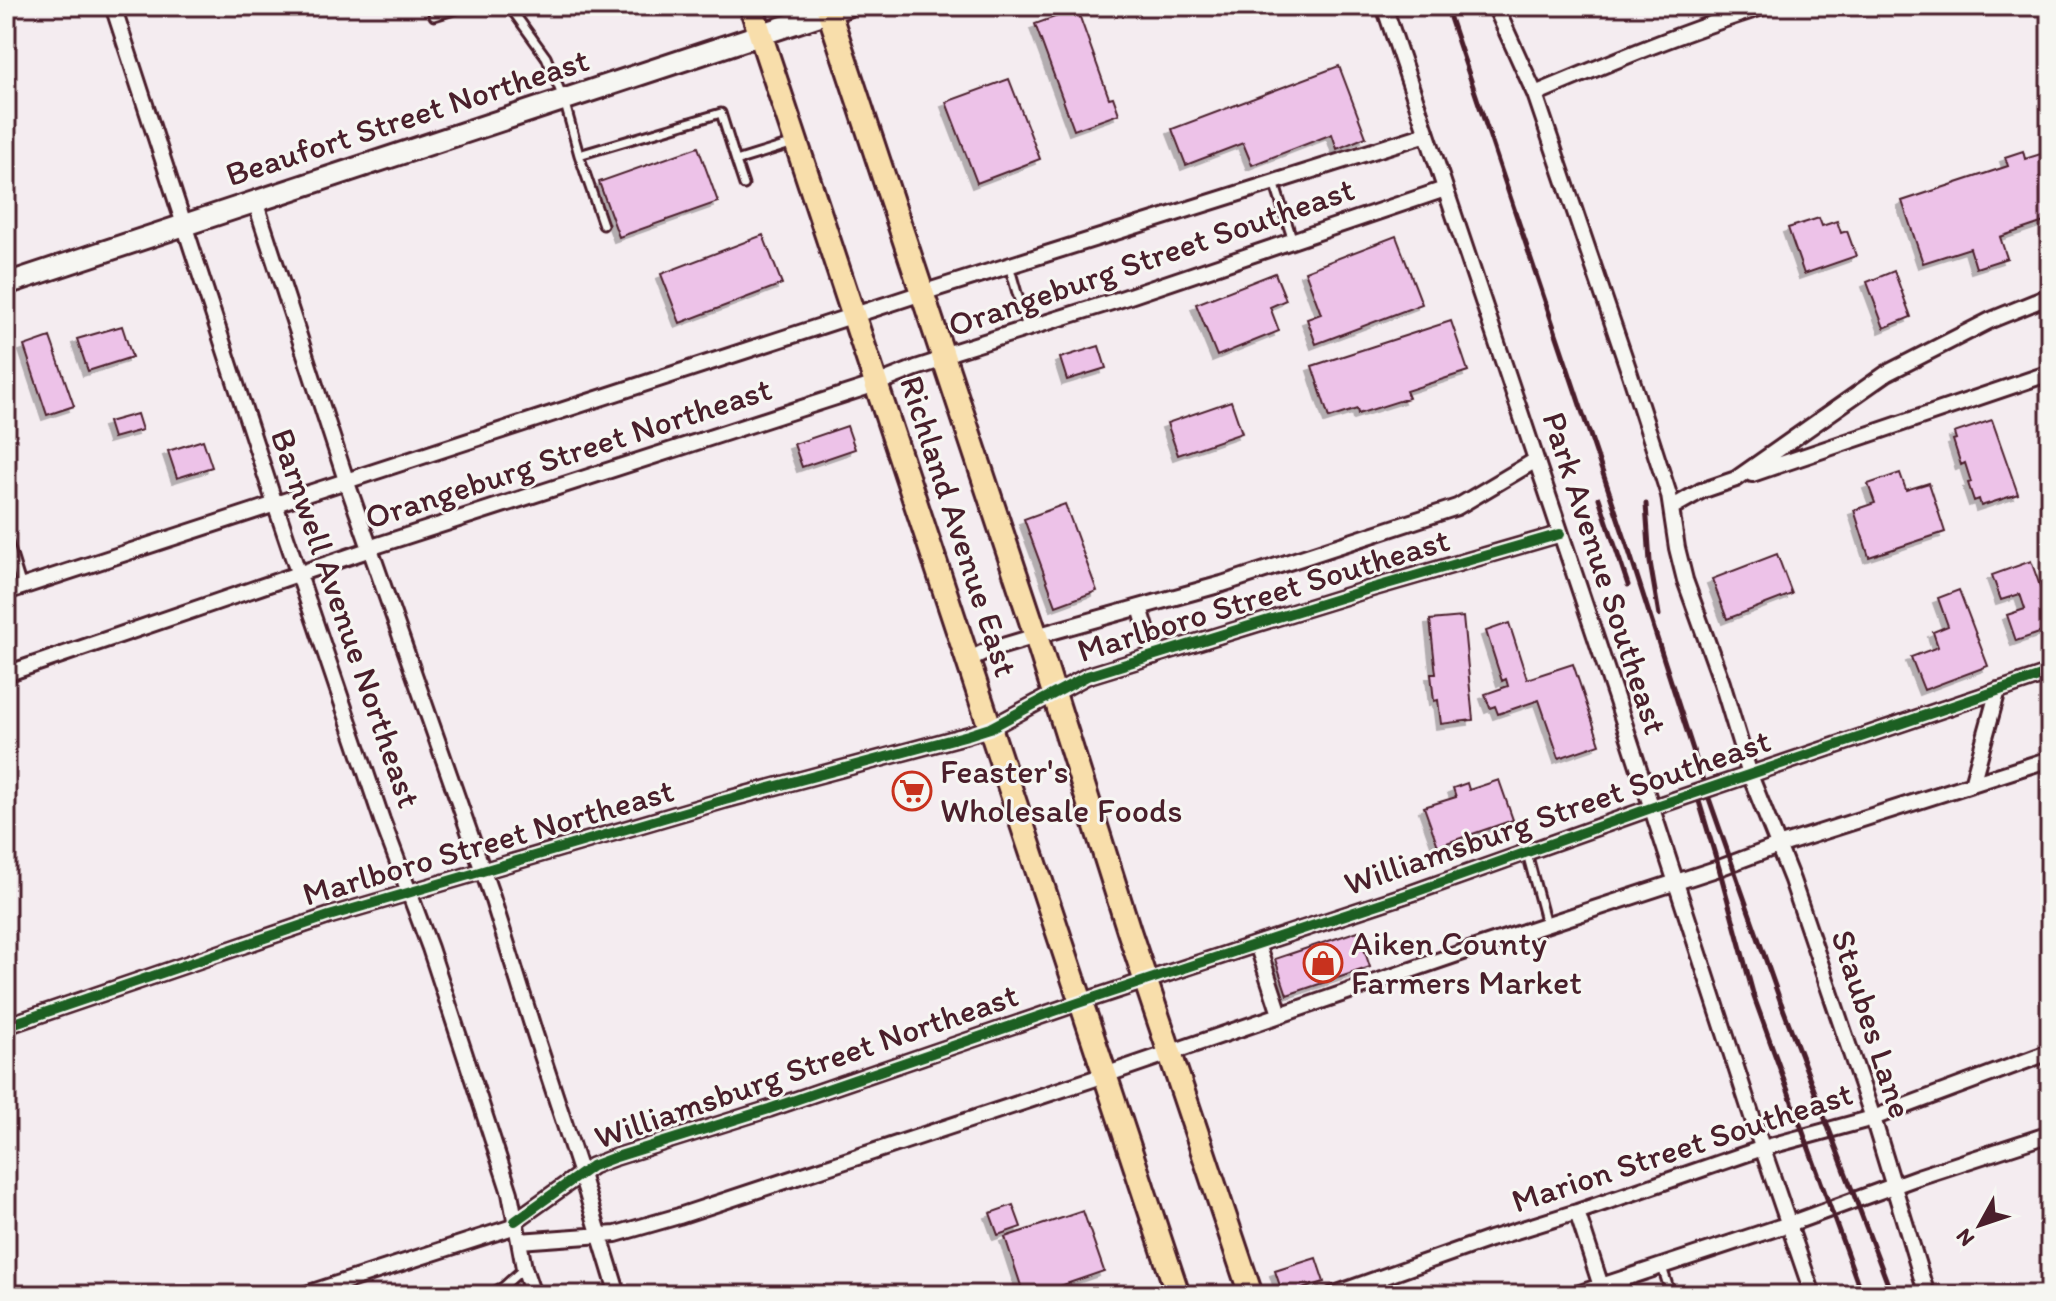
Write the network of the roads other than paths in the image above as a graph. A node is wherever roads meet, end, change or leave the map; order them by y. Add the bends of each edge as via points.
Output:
1 (113, 6) edge
2 (431, 6) edge
3 (467, 6) edge
4 (509, 6) edge
5 (751, 6) edge
6 (1384, 6) edge
7 (1495, 6) edge
8 (1765, 6) edge
9 (834, 8) edge
10 (449, 9) edge
11 (761, 35) junction
12 (1535, 94) junction
13 (564, 100) junction
14 (1427, 134) junction
15 (796, 142) junction
16 (579, 155) junction
17 (736, 161) junction
18 (1274, 181) junction
19 (744, 185) dead end
20 (1445, 189) junction
21 (255, 201) junction
22 (184, 225) junction
23 (603, 225) dead end
24 (1293, 241) junction
25 (1009, 265) junction
26 (6, 284) edge
27 (922, 293) junction
28 (2050, 296) edge
29 (854, 317) junction
30 (1027, 328) junction
31 (944, 359) junction
32 (2050, 373) edge
33 (876, 384) junction
34 (1536, 460) junction
35 (1736, 479) junction
36 (346, 480) junction
37 (275, 504) junction
38 (1671, 508) junction
39 (1560, 534) junction
40 (6, 536) edge
41 (369, 548) junction
42 (299, 573) junction
43 (22, 587) junction
44 (6, 592) edge
45 (1140, 607) junction
46 (1036, 636) junction
47 (1154, 656) junction
48 (968, 660) junction
49 (2050, 673) edge
50 (6, 674) edge
51 (1998, 690) junction
52 (1054, 693) junction
53 (990, 728) junction
54 (2050, 759) edge
55 (1750, 775) junction
56 (1972, 784) junction
57 (1651, 808) junction
58 (1778, 846) junction
59 (1526, 852) junction
60 (482, 870) junction
61 (1675, 882) junction
62 (410, 893) junction
63 (1546, 924) junction
64 (1257, 944) junction
65 (1145, 980) junction
66 (1081, 1002) junction
67 (1280, 1014) junction
68 (6, 1026) edge
69 (1170, 1052) junction
70 (2050, 1052) edge
71 (1105, 1075) junction
72 (1873, 1118) junction
73 (2050, 1134) edge
74 (1763, 1148) junction
75 (581, 1174) junction
76 (1893, 1187) junction
77 (1577, 1212) junction
78 (516, 1223) junction
79 (1789, 1224) junction
80 (600, 1235) junction
81 (522, 1241) junction
82 (1662, 1266) junction
83 (524, 1268) junction
84 (1601, 1286) junction
85 (303, 1295) edge
86 (488, 1295) edge
87 (533, 1295) edge
88 (618, 1295) edge
89 (1178, 1295) edge
90 (1251, 1295) edge
91 (1332, 1295) edge
92 (1574, 1295) edge
93 (1671, 1295) edge
94 (1813, 1295) edge
95 (1927, 1295) edge

1 - 22 street, Barnwell Avenue Northeast
2 - 10 lane via 434,16
3 - 10 lane
4 - 13 lane via 546,57
5 - 11 main road, Richland Avenue East
6 - 14 street, Park Avenue Southeast
7 - 12 street
8 - 12 street
9 - 11 street, Beaufort Street Northeast
9 - 27 main road, Richland Avenue East
11 - 13 street, Beaufort Street Northeast
11 - 15 main road, Richland Avenue East
12 - 38 street
13 - 16 lane
13 - 21 street, Beaufort Street Northeast
14 - 18 street, Orangeburg Street Southeast
14 - 20 street, Park Avenue Southeast
15 - 17 lane
15 - 29 main road, Richland Avenue East
16 - 17 lane via 721,113
16 - 23 lane
17 - 19 lane
18 - 24 lane
18 - 25 street, Orangeburg Street Southeast
20 - 24 street, Orangeburg Street Southeast
20 - 34 street, Park Avenue Southeast
21 - 22 street, Beaufort Street Northeast
21 - 36 street, Barnwell Avenue Northeast
22 - 26 street, Beaufort Street Northeast
22 - 37 street, Barnwell Avenue Northeast
24 - 30 street, Orangeburg Street Southeast
25 - 27 street, Orangeburg Street Southeast
25 - 30 lane
27 - 29 street, Orangeburg Street Southeast
27 - 31 main road, Richland Avenue East
28 - 35 street via 1887,373
29 - 33 main road, Richland Avenue East
29 - 36 street, Orangeburg Street Northeast
30 - 31 street, Orangeburg Street Southeast
31 - 33 street, Orangeburg Street Southeast
31 - 46 main road, Richland Avenue East
32 - 35 street
33 - 41 street, Orangeburg Street Northeast
33 - 48 main road, Richland Avenue East
34 - 39 street, Park Avenue Southeast
34 - 45 street, Marlboro Street Southeast via 1457,507
35 - 38 street
36 - 37 street, Orangeburg Street Northeast
36 - 41 street, Barnwell Avenue Northeast
37 - 42 street, Barnwell Avenue Northeast
37 - 43 street, Orangeburg Street Northeast
38 - 55 street via 1685,580
39 - 47 street, Marlboro Street Southeast
39 - 57 street, Park Avenue Southeast
40 - 43 lane
41 - 42 street, Orangeburg Street Northeast
41 - 60 street, Barnwell Avenue Northeast
42 - 50 street, Orangeburg Street Northeast
42 - 62 street, Barnwell Avenue Northeast
43 - 44 street, Orangeburg Street Northeast
45 - 46 street, Marlboro Street Southeast
45 - 47 street
46 - 48 street, Marlboro Street Southeast
46 - 52 main road, Richland Avenue East
47 - 52 street, Marlboro Street Southeast via 1087,676
48 - 53 main road, Richland Avenue East
49 - 51 street, Williamsburg Street Southeast
51 - 55 street, Williamsburg Street Southeast
51 - 56 street
52 - 53 street, Marlboro Street Southeast
52 - 65 main road, Richland Avenue East
53 - 60 street, Marlboro Street Northeast
53 - 66 main road, Richland Avenue East
54 - 56 street
55 - 57 street, Williamsburg Street Southeast
55 - 58 street, Staubes Lane
56 - 58 street
57 - 59 street, Williamsburg Street Southeast
57 - 61 street, Park Avenue Southeast
58 - 61 street
58 - 72 street, Staubes Lane
59 - 63 lane
59 - 64 street, Williamsburg Street Southeast
60 - 62 street, Marlboro Street Northeast
60 - 75 street, Barnwell Avenue Northeast
61 - 63 street
61 - 74 street, Park Avenue Southeast
62 - 68 street, Marlboro Street Northeast
62 - 78 street, Barnwell Avenue Northeast
63 - 67 street
64 - 65 street, Williamsburg Street Southeast
64 - 67 street
65 - 66 street, Williamsburg Street Southeast
65 - 69 main road, Richland Avenue East
66 - 71 main road, Richland Avenue East
66 - 75 street, Williamsburg Street Northeast via 613,1158
67 - 69 street
69 - 71 street
69 - 90 main road, Richland Avenue East
70 - 72 street, Marion Street Southeast
71 - 80 street via 709,1207
71 - 89 main road, Richland Avenue East
72 - 74 street, Marion Street Southeast
72 - 76 street, Staubes Lane
73 - 76 street
74 - 77 street, Marion Street Southeast
74 - 79 street, Park Avenue Southeast
75 - 78 street, Williamsburg Street Northeast
75 - 80 street, Barnwell Avenue Northeast
76 - 79 street
76 - 95 street, Staubes Lane
77 - 84 street
77 - 91 street, Marion Street Southeast
78 - 81 street, Barnwell Avenue Northeast
78 - 85 street, Williamsburg Street Northeast
79 - 82 street
79 - 94 street, Park Avenue Southeast
80 - 81 street
80 - 88 street, Barnwell Avenue Northeast
81 - 83 street, Barnwell Avenue Northeast
82 - 84 street
82 - 93 lane
83 - 86 lane
83 - 87 street, Barnwell Avenue Northeast
84 - 92 street

